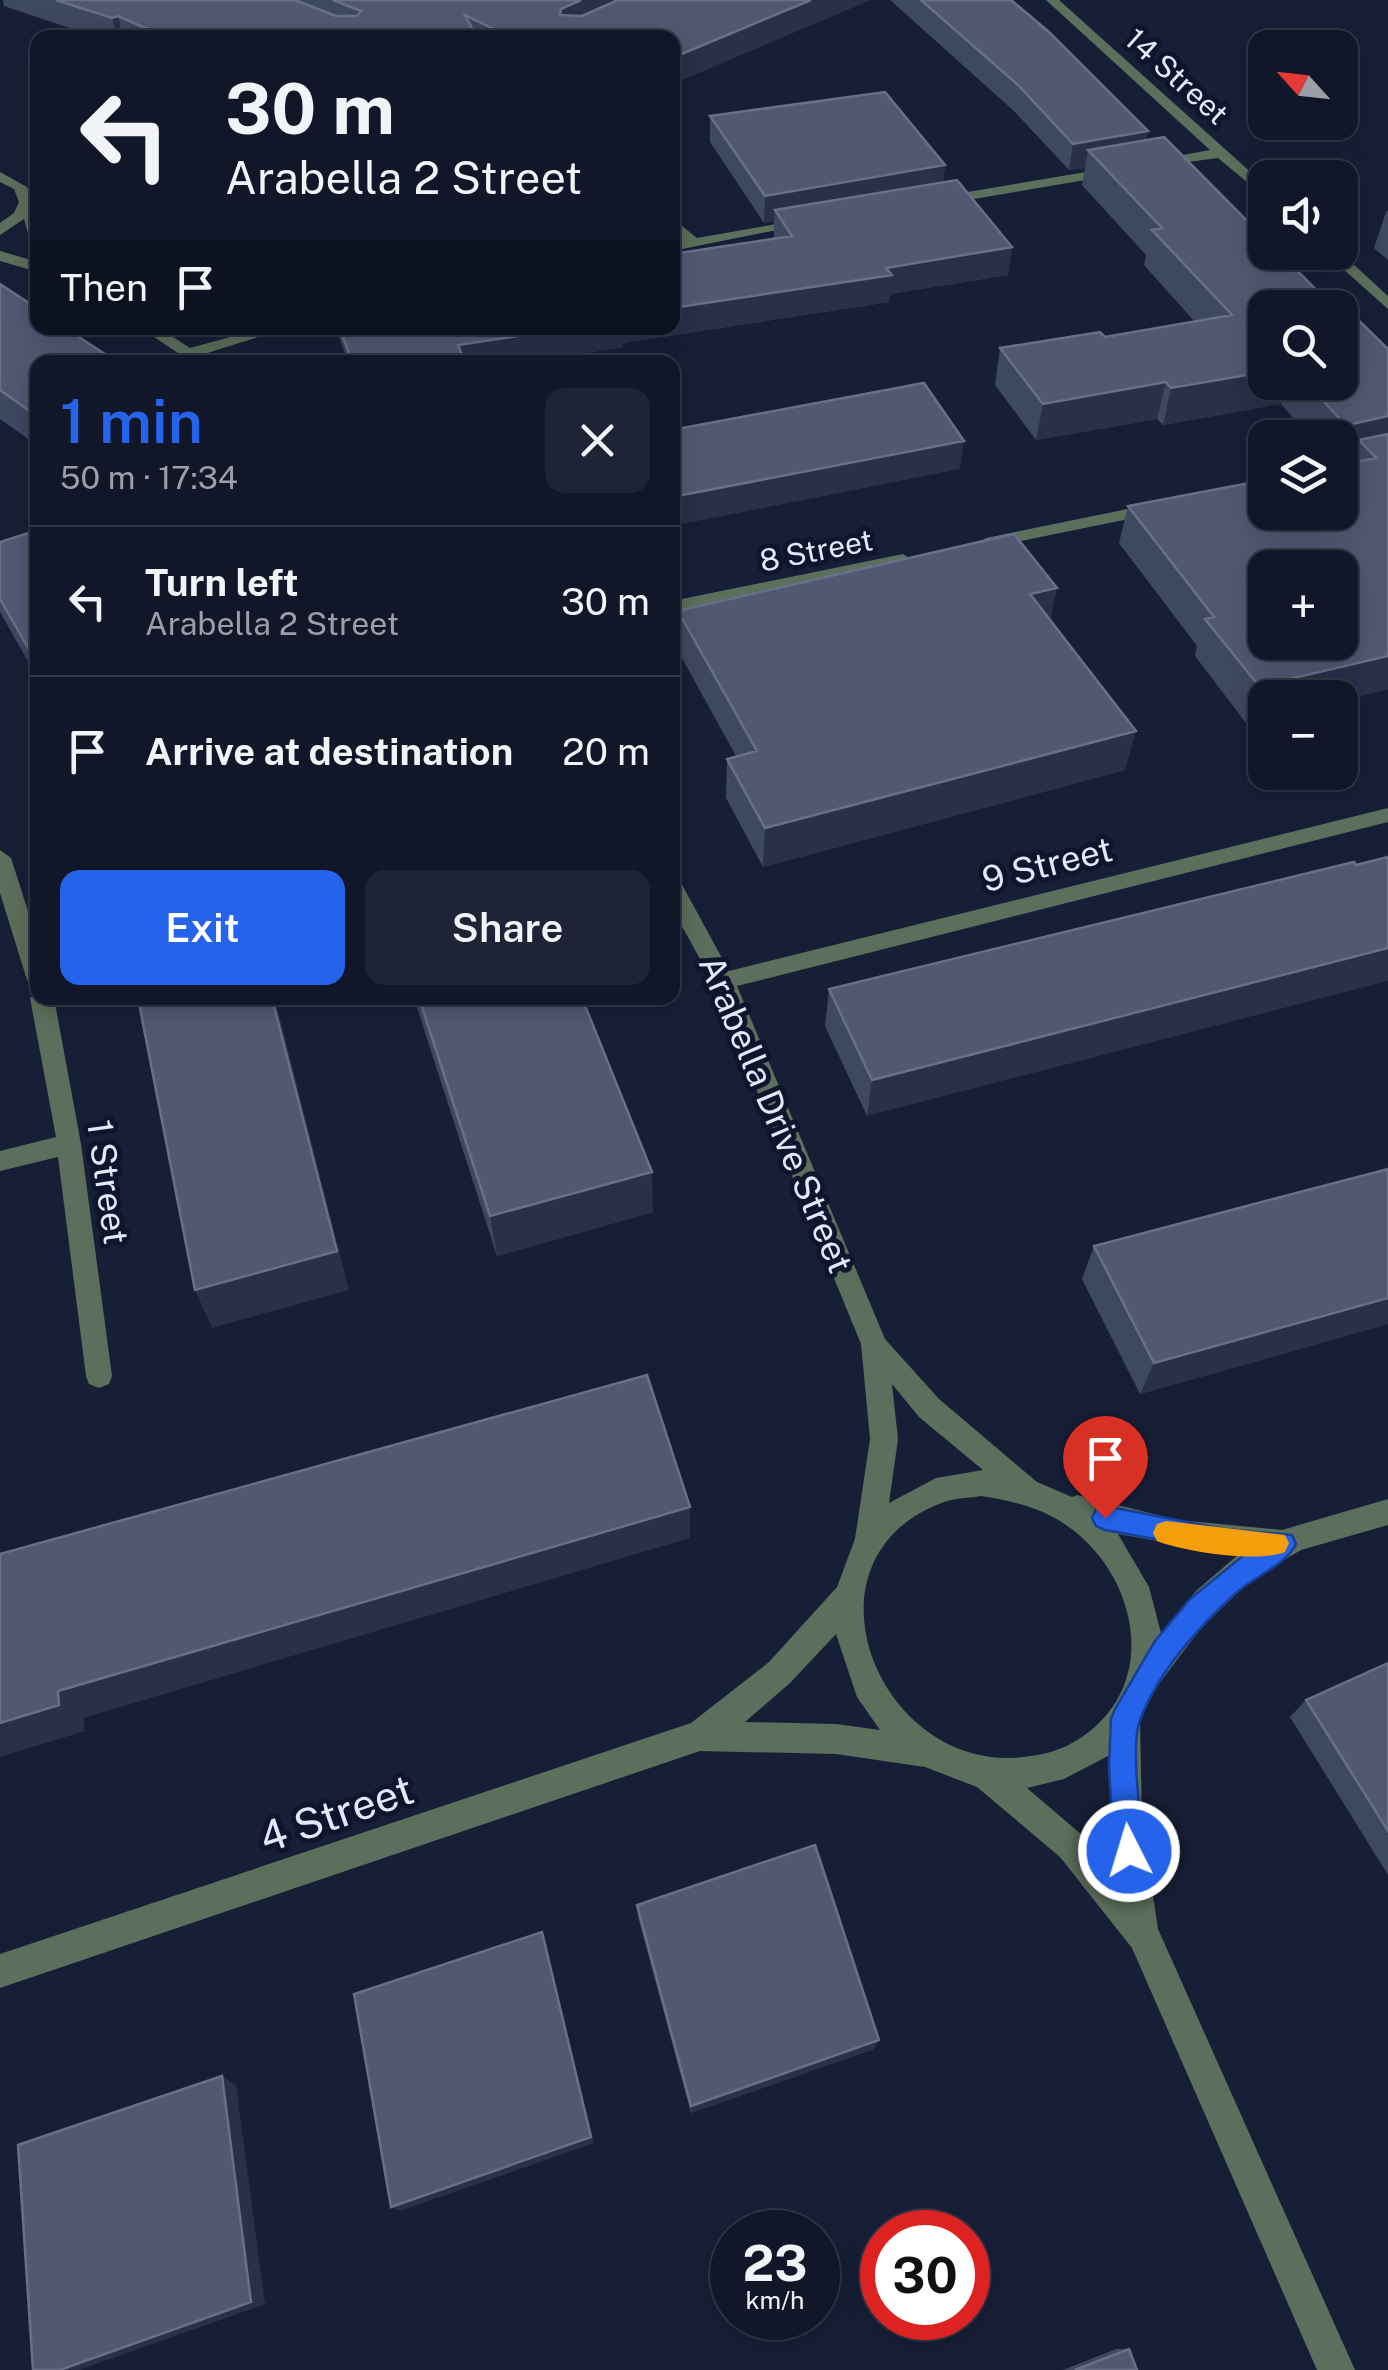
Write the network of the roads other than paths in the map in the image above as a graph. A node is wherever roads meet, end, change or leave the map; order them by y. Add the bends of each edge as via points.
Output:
1 (1052, 0) edge
2 (1220, 153) junction
3 (0, 176) edge
4 (1248, 178) edge
5 (26, 202) junction
6 (925, 203) edge
7 (30, 215) edge
8 (828, 220) edge
9 (0, 230) edge
10 (680, 230) edge
11 (694, 244) junction
12 (680, 246) edge
13 (0, 256) edge
14 (30, 265) edge
15 (1350, 270) edge
16 (1388, 304) edge
17 (160, 335) edge
18 (260, 335) edge
19 (191, 355) edge
20 (204, 355) edge
21 (1168, 506) edge
22 (975, 546) edge
23 (918, 557) edge
24 (680, 605) edge
25 (1388, 815) edge
26 (0, 858) edge
27 (680, 901) edge
28 (30, 954) edge
29 (724, 981) junction
30 (43, 1005) edge
31 (69, 1144) junction
32 (0, 1162) edge
33 (874, 1344) junction
34 (99, 1376) dead end
35 (1038, 1494) junction
36 (1388, 1512) edge
37 (869, 1542) junction
38 (1283, 1544) junction
39 (848, 1596) junction
40 (1131, 1708) junction
41 (700, 1736) junction
42 (927, 1752) junction
43 (985, 1773) junction
44 (1144, 1936) junction
45 (0, 1970) edge
46 (1336, 2370) edge

1 - 2 street, 14 Street
2 - 4 street, 14 Street
2 - 6 street
3 - 5 street via 20,187
5 - 7 street
5 - 9 street
8 - 11 street
10 - 11 street
11 - 12 street
13 - 14 street
15 - 16 street
17 - 19 street
18 - 20 street
21 - 22 street
23 - 24 street, 8 Street
25 - 29 street, 9 Street
26 - 28 street
27 - 29 street, Arabella Drive Street
29 - 33 street, Arabella Drive Street
30 - 31 street, 1 Street
31 - 32 street
31 - 34 street, 1 Street
33 - 35 street via 929,1408
33 - 37 street via 884,1439
35 - 37 street via 981,1484 938,1490 898,1511
35 - 38 street via 1163,1532
35 - 40 street via 1088,1523 1122,1560 1142,1604 1147,1652
36 - 38 street
37 - 39 street
38 - 40 street via 1199,1608
39 - 41 street via 782,1672
39 - 42 street via 848,1639 862,1682 889,1720
40 - 43 street via 1088,1754 1039,1772
40 - 44 street via 1126,1823
41 - 42 street via 791,1735
41 - 45 street, 4 Street
42 - 43 street
43 - 44 street via 1070,1846
44 - 46 street

